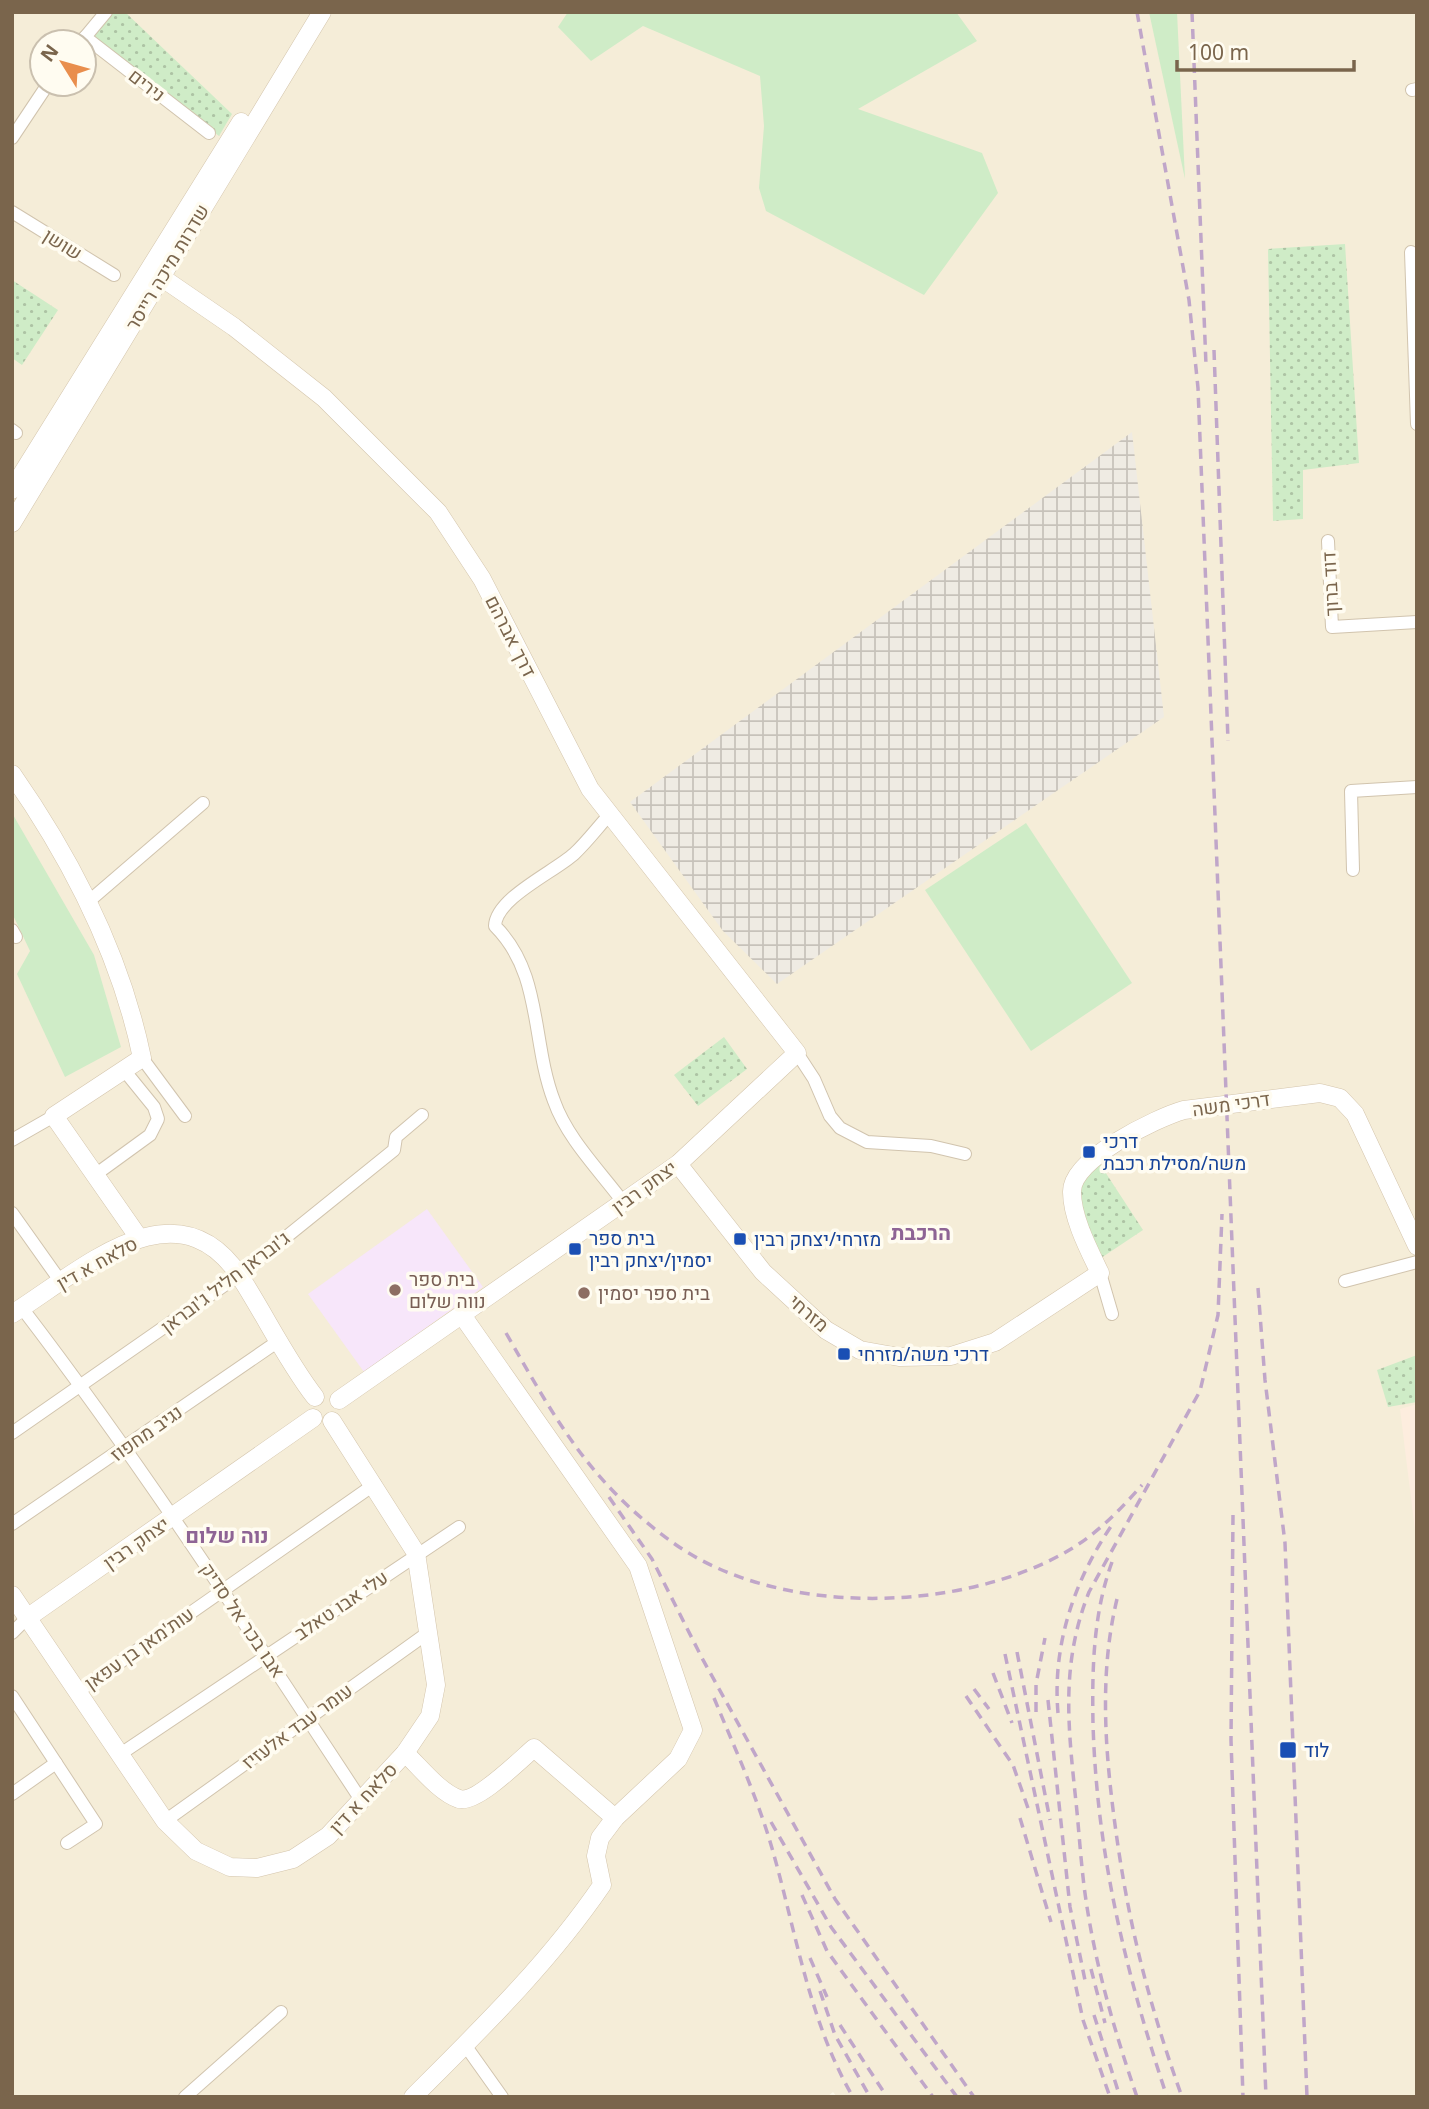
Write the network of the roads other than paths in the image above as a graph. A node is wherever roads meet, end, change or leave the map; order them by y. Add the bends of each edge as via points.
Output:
1 (309, 12) edge
2 (322, 12) edge
3 (98, 51) edge
4 (39, 98) edge
5 (209, 133) dead end
6 (12, 138) edge
7 (12, 212) edge
8 (1411, 252) dead end
9 (114, 275) dead end
10 (161, 277) junction
11 (1417, 424) edge
12 (12, 490) edge
13 (12, 523) edge
14 (1328, 541) dead end
15 (1417, 622) edge
16 (12, 774) edge
17 (1417, 787) edge
18 (203, 803) dead end
19 (610, 814) junction
20 (1353, 870) dead end
21 (88, 902) junction
22 (797, 1053) junction
23 (142, 1058) junction
24 (124, 1070) junction
25 (422, 1115) dead end
26 (54, 1116) junction
27 (184, 1116) dead end
28 (12, 1140) edge
29 (965, 1154) dead end
30 (678, 1164) junction
31 (95, 1175) junction
32 (623, 1202) junction
33 (12, 1213) edge
34 (139, 1238) junction
35 (1417, 1246) edge
36 (1417, 1262) edge
37 (1100, 1273) junction
38 (239, 1275) junction
39 (1345, 1281) dead end
40 (61, 1282) junction
41 (17, 1311) edge
42 (1112, 1314) dead end
43 (462, 1315) junction
44 (280, 1340) junction
45 (81, 1385) junction
46 (315, 1397) junction
47 (340, 1400) junction
48 (313, 1418) junction
49 (332, 1422) junction
50 (12, 1433) edge
51 (125, 1447) junction
52 (375, 1484) junction
53 (173, 1518) junction
54 (12, 1524) edge
55 (459, 1527) dead end
56 (416, 1553) junction
57 (222, 1589) junction
58 (12, 1595) edge
59 (27, 1618) junction
60 (429, 1632) junction
61 (12, 1633) edge
62 (268, 1655) junction
63 (76, 1693) junction
64 (12, 1696) edge
65 (25, 1715) junction
66 (308, 1718) junction
67 (12, 1724) edge
68 (405, 1753) junction
69 (119, 1755) junction
70 (57, 1763) junction
71 (12, 1794) edge
72 (361, 1800) junction
73 (615, 1818) junction
74 (165, 1821) junction
75 (67, 1843) dead end
76 (281, 2012) dead end
77 (465, 2045) junction
78 (185, 2097) edge
79 (413, 2097) edge
80 (502, 2097) edge

1 - 12 street, שדרות מיכה רייסר
2 - 10 street, שדרות מיכה רייסר
3 - 5 street, נירים
4 - 6 street
7 - 9 street, שושן
8 - 11 street
10 - 13 street, שדרות מיכה רייסר
10 - 19 street, דרך אברהם via 324,398 438,512 482,579 590,789
14 - 15 street, דוד ברוך via 1332,627
16 - 21 street
17 - 20 street via 1351,791
18 - 21 street
19 - 22 street, דרך אברהם
19 - 32 street via 573,855 519,893 495,926 524,964 555,1104
21 - 23 street via 132,1012
22 - 29 street via 840,1128 867,1142
22 - 30 street, יצחק רבין
23 - 24 street
23 - 27 street
24 - 26 street
24 - 31 street via 154,1107 158,1119 150,1135
25 - 38 street, ג'ובראן חליל ג'ובראן via 396,1137 394,1150
26 - 28 street
26 - 31 street
30 - 32 street, יצחק רבין
30 - 37 street, מזרחי via 764,1272 826,1330 860,1350 899,1357 951,1356 995,1342
31 - 34 street
32 - 43 street, יצחק רבין
33 - 40 street
34 - 38 street, סלאח א דין via 178,1232 202,1239
34 - 40 street, סלאח א דין
35 - 37 street, דרכי משה via 1354,1114 1339,1098 1320,1093 1218,1104 1173,1114 1082,1167 1073,1182 1072,1200
36 - 39 street
37 - 42 street
38 - 44 street, סלאח א דין
38 - 45 street, ג'ובראן חליל ג'ובראן
40 - 41 street, סלאח א דין
41 - 45 street, אבו בכר אל סדיק
43 - 47 street, יצחק רבין
43 - 73 street via 638,1566 693,1730 678,1759
44 - 46 street, סלאח א דין
44 - 51 street, נגיב מחפוז
45 - 50 street, ג'ובראן חליל ג'ובראן
45 - 51 street, אבו בכר אל סדיק
46 - 47 street via 330,1393
46 - 48 street via 310,1407
47 - 49 street via 341,1412
48 - 49 street
48 - 53 street, יצחק רבין
49 - 52 street, סלאח א דין
51 - 53 street, אבו בכר אל סדיק
51 - 54 street, נגיב מחפוז
52 - 56 street, סלאח א דין
52 - 57 street, עות'מאן בן עפאן
53 - 57 street, אבו בכר אל סדיק
53 - 59 street, יצחק רבין
55 - 56 street, עלי אבו טאלב
56 - 60 street, סלאח א דין
56 - 62 street, עלי אבו טאלב
57 - 62 street, אבו בכר אל סדיק
57 - 63 street, עות'מאן בן עפאן
58 - 59 street, סלאח א דין
59 - 61 street
59 - 63 street, סלאח א דין
60 - 66 street, עומר עבד אלעזיז
60 - 68 street, סלאח א דין via 436,1685 430,1716
62 - 66 street, אבו בכר אל סדיק
62 - 69 street, עלי אבו טאלב
63 - 69 street, סלאח א דין
64 - 65 street
65 - 67 street
65 - 70 street
66 - 72 street, אבו בכר אל סדיק
66 - 74 street, עומר עבד אלעזיז
68 - 72 street, סלאח א דין
68 - 73 street via 448,1794 462,1800 475,1797 534,1748
69 - 74 street, סלאח א דין
70 - 71 street
70 - 75 street via 96,1824
72 - 74 street, סלאח א דין via 328,1836 293,1859 257,1867 230,1867 196,1851
73 - 77 street via 600,1838 596,1856 602,1885 531,1979
76 - 78 street
77 - 79 street
77 - 80 street

